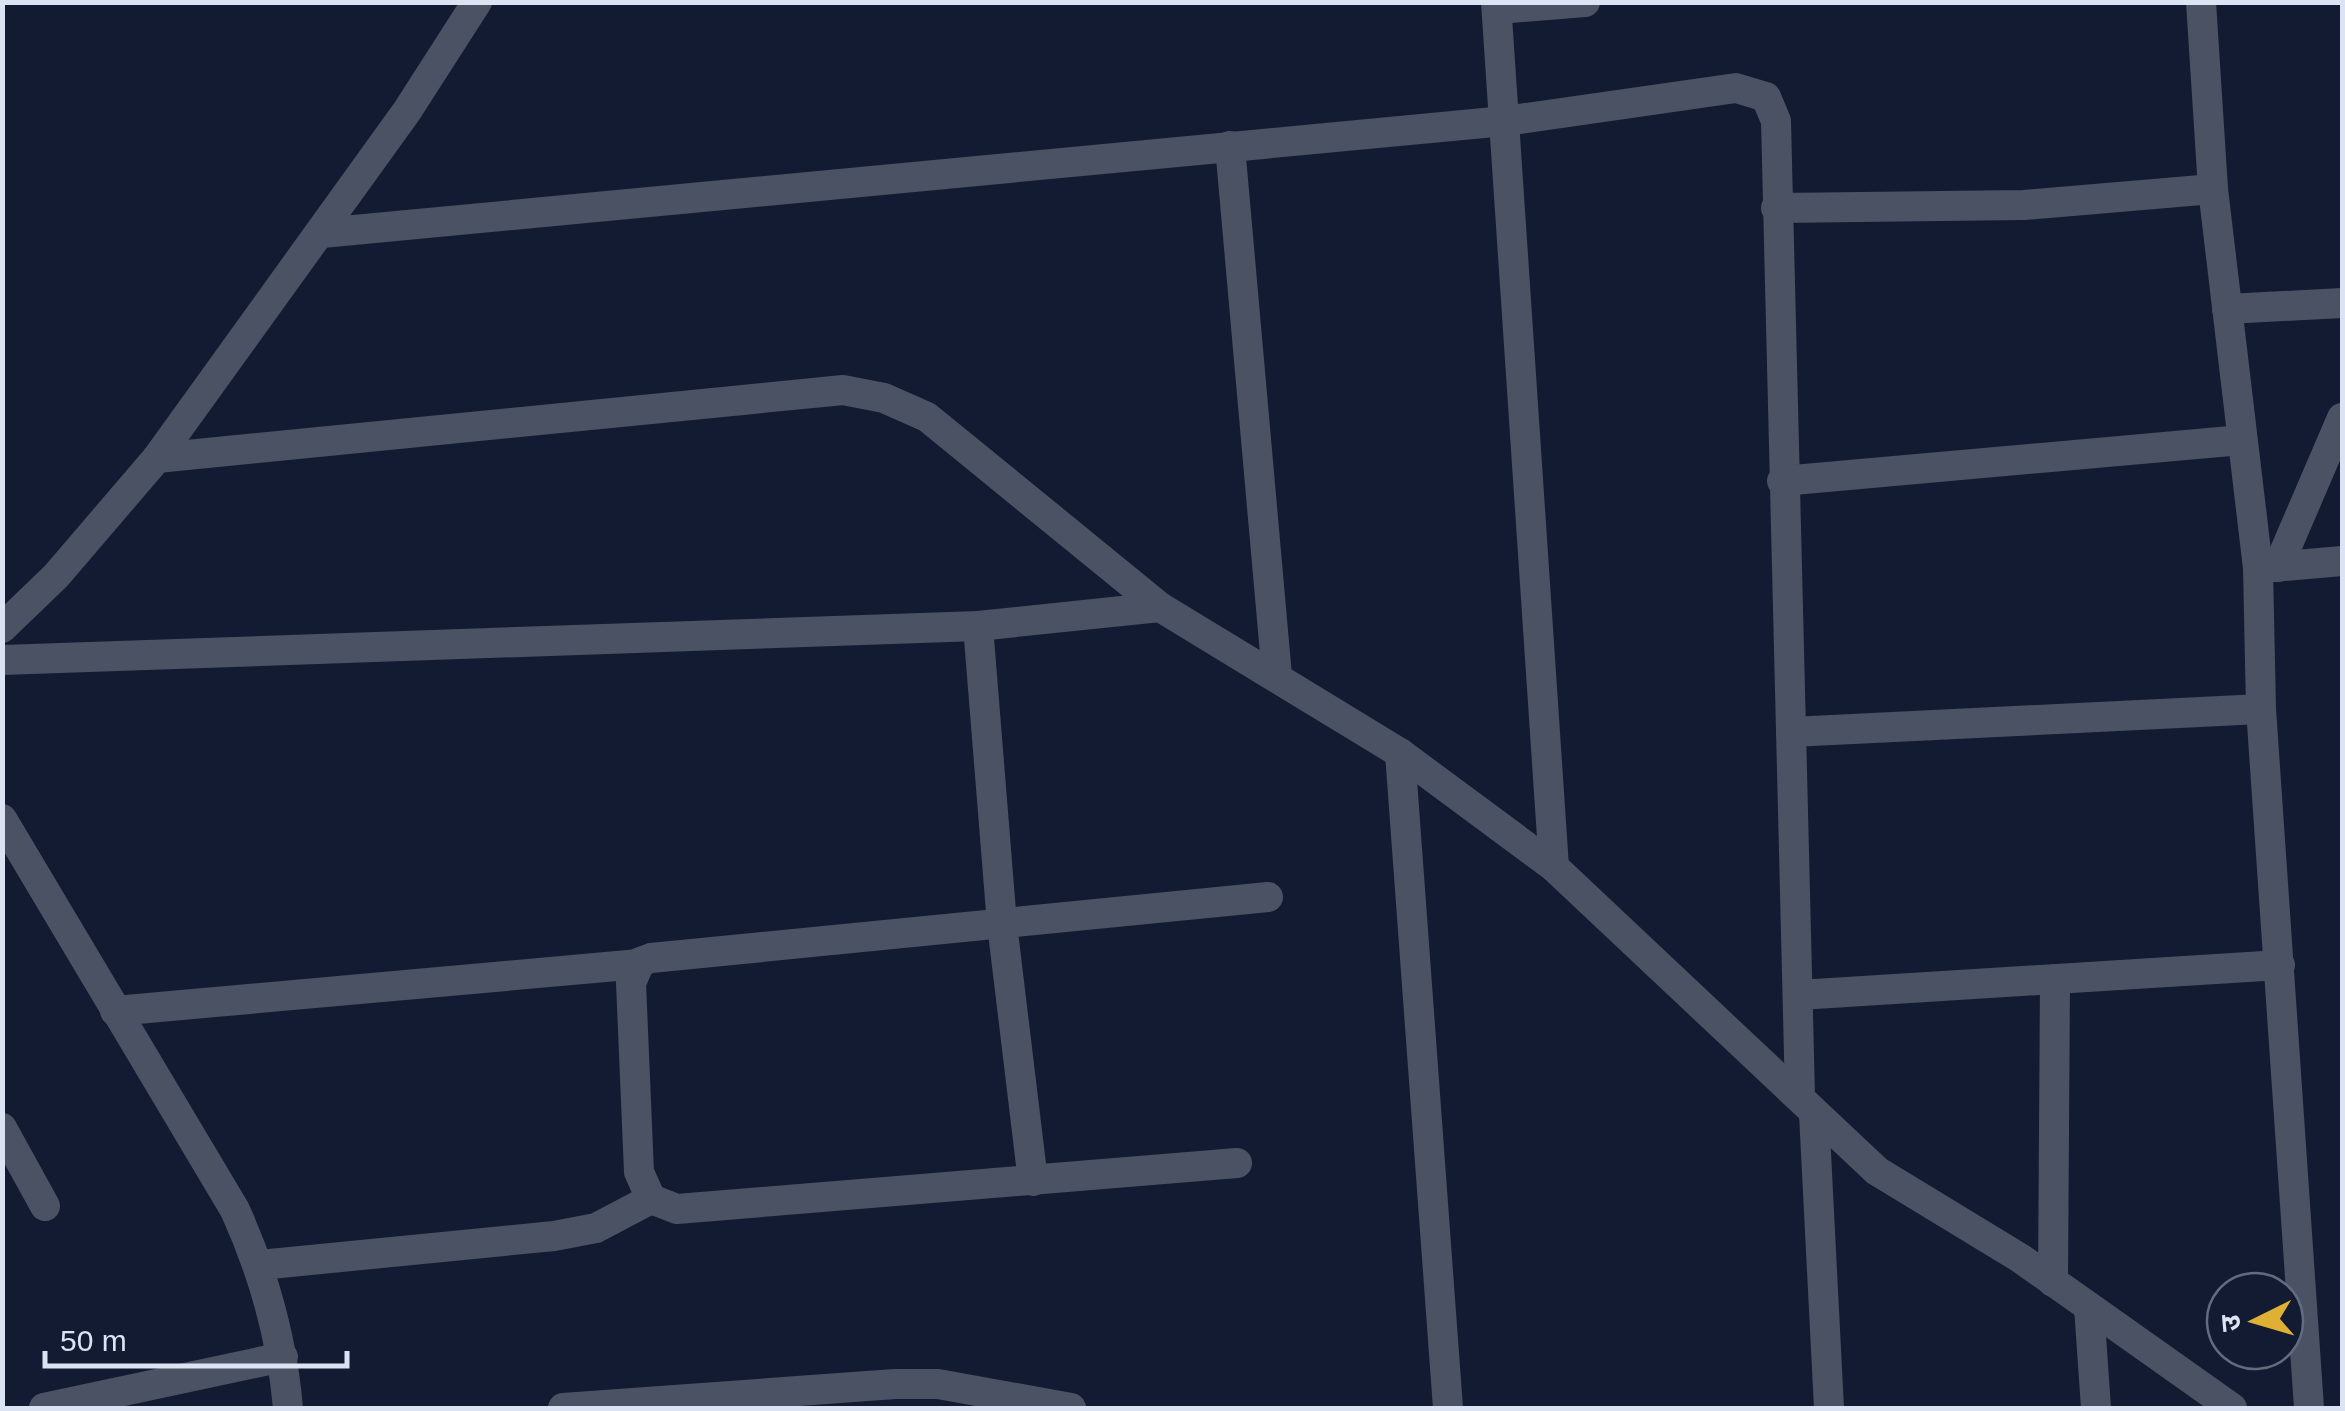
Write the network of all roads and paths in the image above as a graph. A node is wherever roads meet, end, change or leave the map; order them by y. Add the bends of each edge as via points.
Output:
1 (477, 2) edge
2 (1586, 2) edge
3 (2201, 2) edge
4 (1496, 6) edge
5 (1505, 121) junction
6 (1230, 146) junction
7 (2213, 189) junction
8 (1776, 208) junction
9 (322, 232) junction
10 (2342, 303) edge
11 (2226, 309) junction
12 (2342, 418) edge
13 (2242, 440) junction
14 (157, 458) junction
15 (1782, 481) junction
16 (2342, 561) edge
17 (2268, 567) junction
18 (1160, 607) junction
19 (978, 626) junction
20 (2, 628) edge
21 (2, 660) edge
22 (1277, 676) junction
23 (2261, 709) junction
24 (1791, 732) junction
25 (1400, 753) junction
26 (2, 819) edge
27 (1554, 866) junction
28 (1268, 898) dead end
29 (1002, 924) junction
30 (639, 964) junction
31 (2280, 965) junction
32 (2055, 978) junction
33 (1800, 994) junction
34 (115, 1011) junction
35 (1807, 1105) junction
36 (2, 1128) edge
37 (1237, 1163) dead end
38 (1033, 1181) junction
39 (651, 1200) junction
40 (45, 1206) dead end
41 (260, 1265) junction
42 (2053, 1282) junction
43 (2089, 1306) junction
44 (284, 1356) junction
45 (44, 1408) edge
46 (288, 1408) edge
47 (563, 1408) edge
48 (1071, 1408) edge
49 (1448, 1408) edge
50 (1829, 1408) edge
51 (2096, 1408) edge
52 (2232, 1408) edge
53 (2309, 1408) edge

1 - 9 street
2 - 4 street
3 - 7 street
4 - 5 street
5 - 6 street
5 - 8 street via 1736,88 1766,97 1776,121
5 - 27 street
6 - 9 street
6 - 22 street
7 - 8 street via 2024,205
7 - 11 street
8 - 15 street
9 - 14 street
10 - 11 street
11 - 13 street
12 - 17 street
13 - 15 street
13 - 17 street
14 - 18 street via 842,390 884,398 927,417
14 - 20 street
15 - 24 street
16 - 17 street
17 - 23 street
18 - 19 street
18 - 22 street
19 - 21 street
19 - 29 street
22 - 25 street
23 - 24 street
23 - 31 street
24 - 33 street
25 - 27 street
25 - 49 street
26 - 34 street
27 - 35 street
28 - 29 street
29 - 30 street
29 - 38 street
30 - 34 street
30 - 39 street via 631,983 639,1172
31 - 32 street
31 - 53 street
32 - 33 street
32 - 42 street
33 - 35 street
34 - 41 street via 235,1210
35 - 42 street via 1878,1171
35 - 50 street
36 - 40 street
37 - 38 street
38 - 39 street via 677,1210
39 - 41 street via 596,1228 554,1236
41 - 44 street
42 - 43 street
43 - 51 street
43 - 52 street
44 - 45 street
44 - 46 street
47 - 48 street via 895,1384 938,1384

